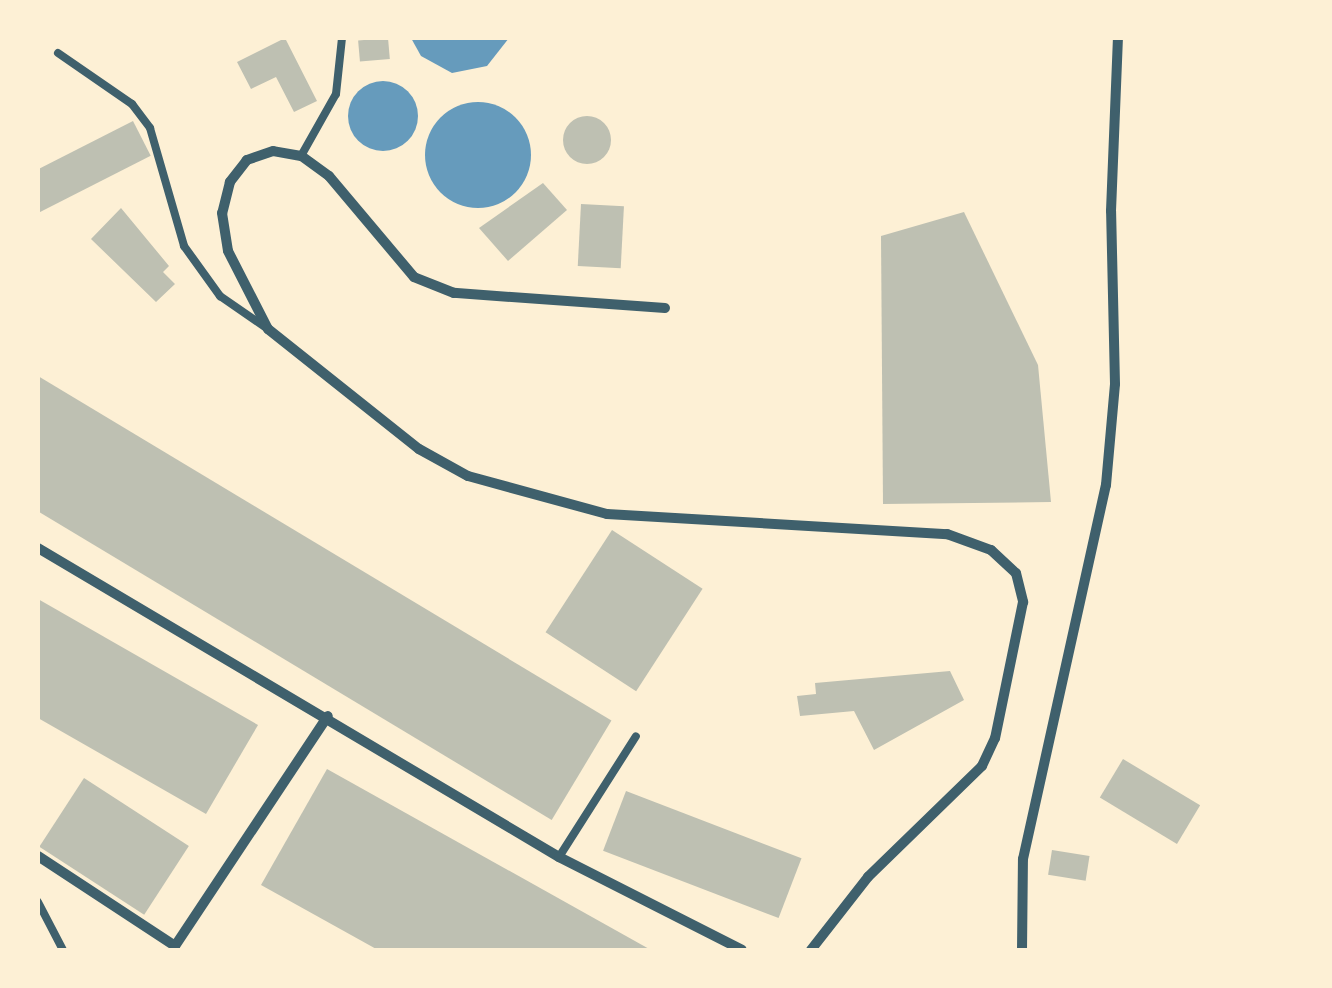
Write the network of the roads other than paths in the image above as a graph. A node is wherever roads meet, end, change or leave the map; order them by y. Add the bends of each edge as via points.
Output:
1 (342, 38) edge
2 (1118, 38) edge
3 (58, 53) dead end
4 (301, 156) junction
5 (666, 308) dead end
6 (268, 330) junction
7 (38, 548) edge
8 (328, 716) junction
9 (636, 736) dead end
10 (38, 856) edge
11 (559, 857) junction
12 (38, 902) edge
13 (62, 950) edge
14 (742, 950) edge
15 (812, 950) edge
16 (1022, 950) edge

1 - 4 lane via 336,94
2 - 16 street via 1111,211 1115,384 1106,485 1022,859
3 - 6 lane via 132,104 161,155 184,246 199,273
4 - 5 street via 329,176 414,277 454,293
4 - 6 street via 273,151 247,160 230,182 222,213 228,251
6 - 15 street via 419,449 468,476 608,514 947,534 991,550 1016,573 1022,602 995,738 982,766 868,877
7 - 8 street
8 - 10 street via 175,946
8 - 11 street
9 - 11 lane
11 - 14 street
12 - 13 lane

